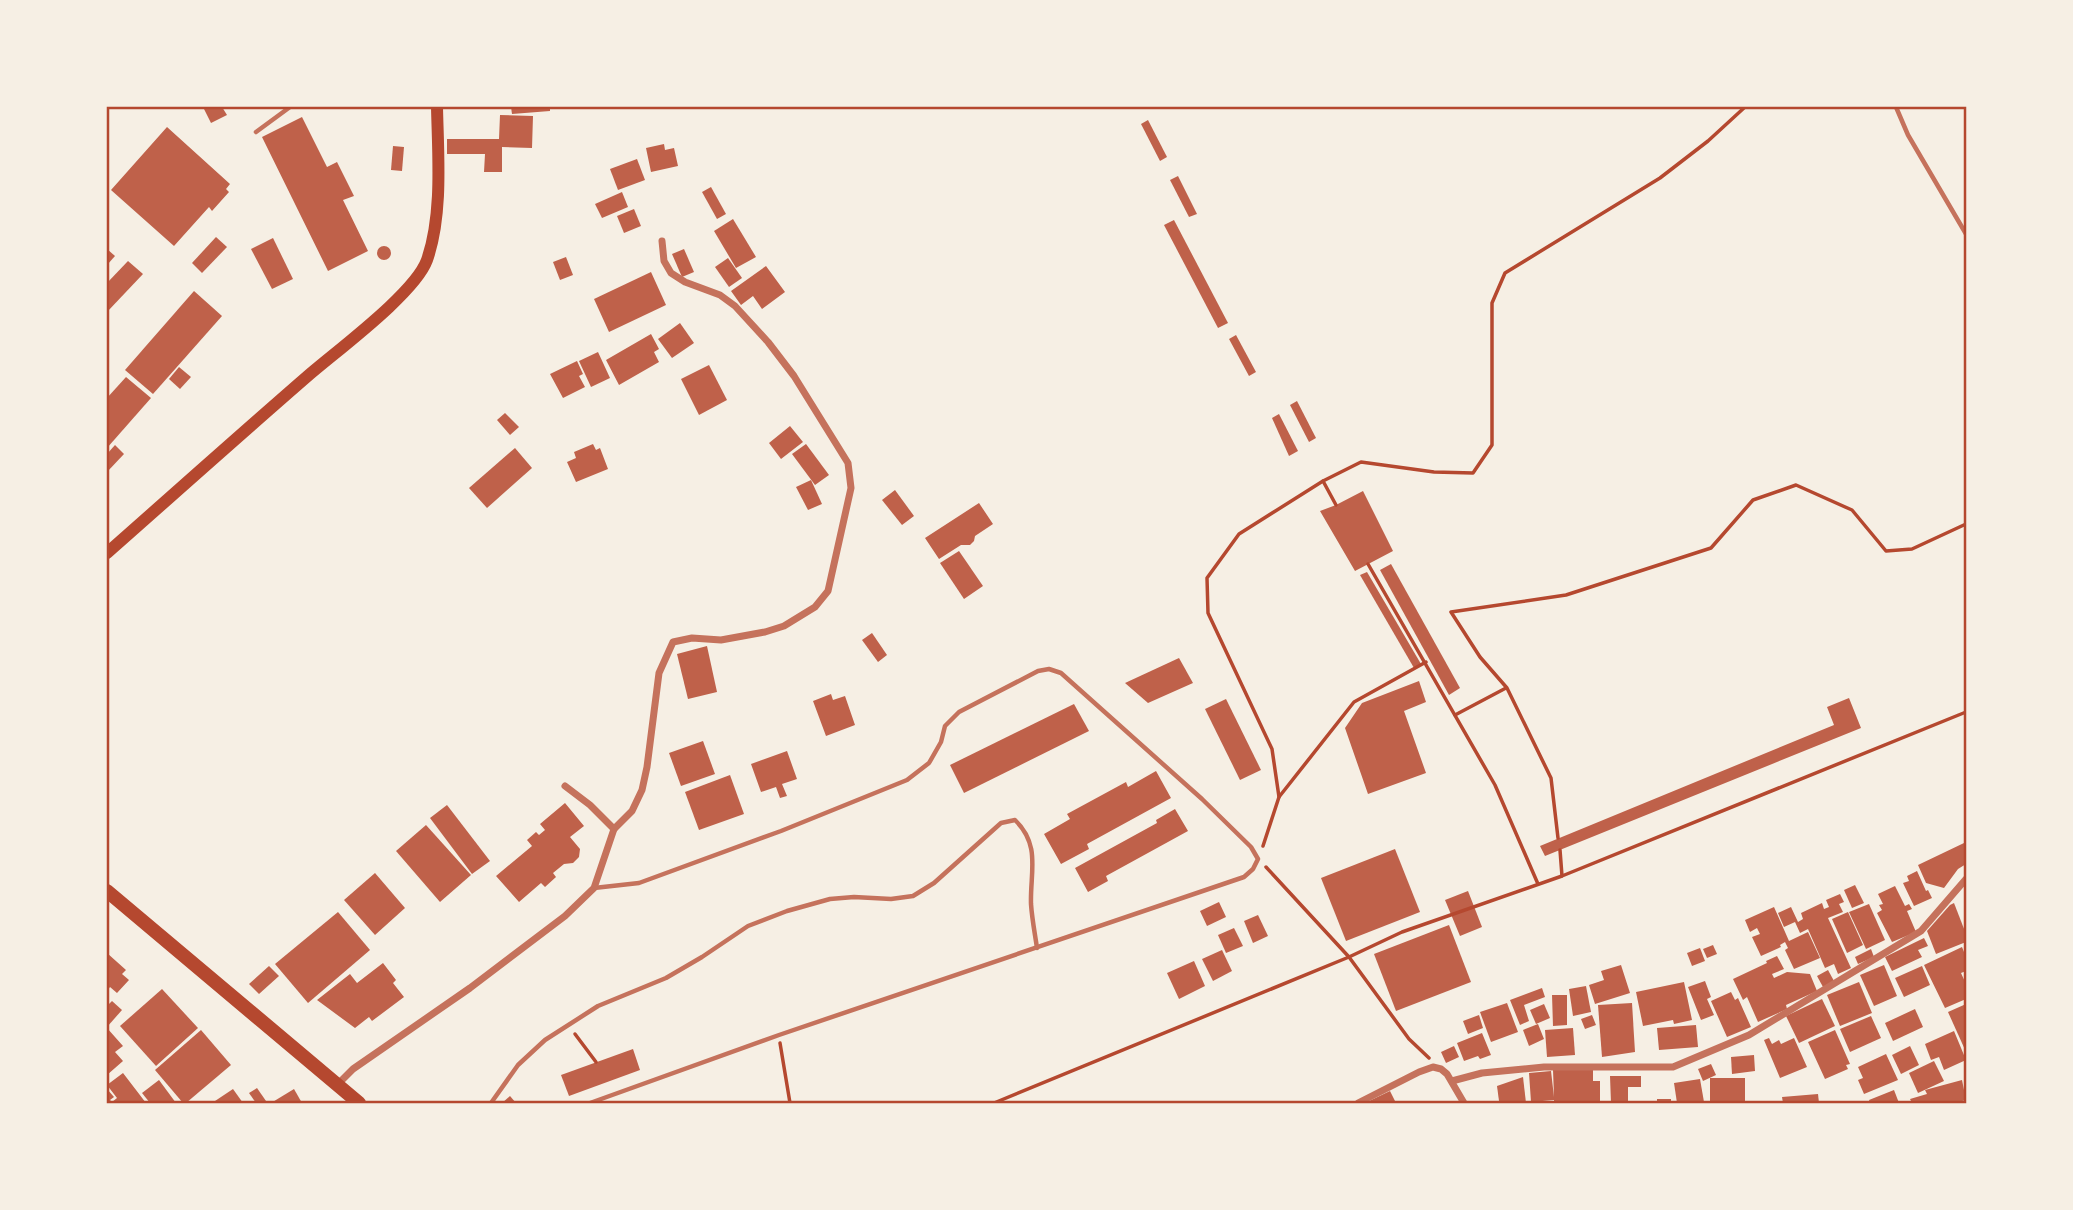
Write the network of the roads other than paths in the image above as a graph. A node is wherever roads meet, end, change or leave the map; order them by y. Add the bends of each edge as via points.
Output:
1 (290, 107) edge
2 (437, 107) edge
3 (1895, 107) edge
4 (256, 132) dead end
5 (1966, 234) edge
6 (662, 241) dead end
7 (107, 553) edge
8 (565, 786) dead end
9 (614, 829) junction
10 (1966, 879) edge
11 (594, 888) junction
12 (107, 891) edge
13 (1037, 948) junction
14 (1452, 1081) junction
15 (337, 1085) junction
16 (359, 1103) edge
17 (491, 1103) edge
18 (590, 1103) edge
19 (1358, 1103) edge
20 (1464, 1103) edge

1 - 4 lane
2 - 7 main road via 433,239 426,262 411,285
3 - 5 lane
6 - 9 street via 671,273 720,295 768,342 848,463 851,488 828,591 816,607 765,632 673,642 659,673 642,790 632,811
8 - 9 street
9 - 11 street
10 - 14 street via 1922,931 1749,1035 1673,1066 1544,1067
11 - 13 lane via 639,883 907,780 929,763 942,742 945,726 959,712 1026,676 1049,669 1061,673 1202,799 1251,846 1258,859 1244,877
11 - 15 street via 565,916
12 - 15 highway
13 - 17 lane via 1031,904 1032,848 1015,820 1002,823 913,897 830,899 788,911 748,926 686,967 598,1006 545,1040 518,1065
13 - 18 lane
14 - 19 street via 1433,1067
14 - 20 street
15 - 16 highway

